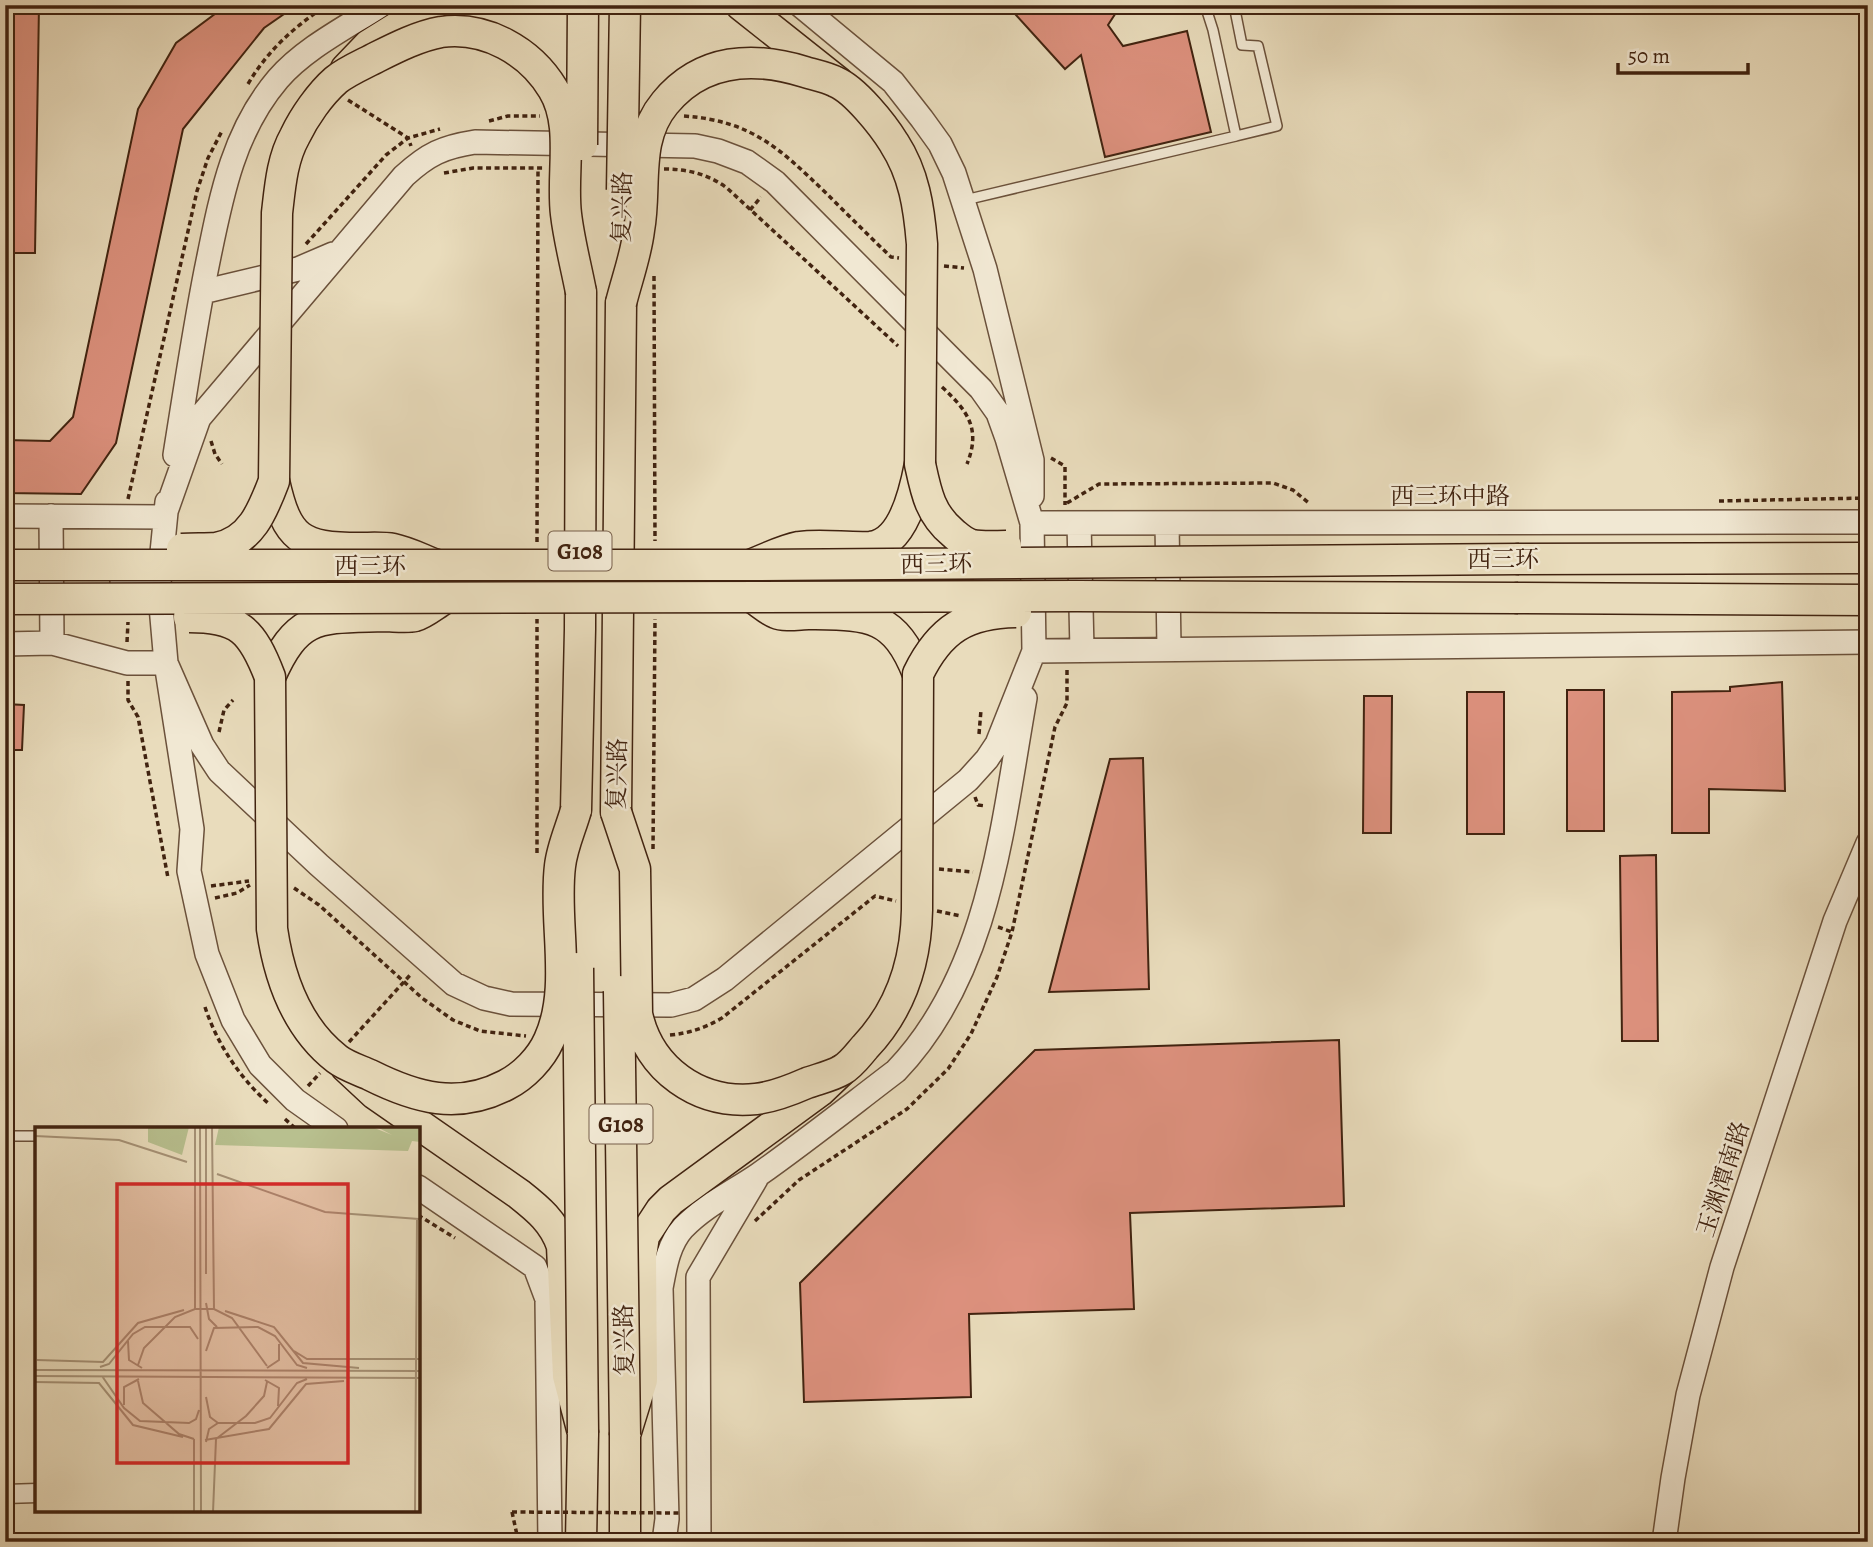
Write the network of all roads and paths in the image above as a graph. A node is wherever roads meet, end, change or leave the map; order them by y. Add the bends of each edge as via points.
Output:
1 (327, 5) edge
2 (381, 5) edge
3 (433, 5) edge
4 (583, 5) edge
5 (625, 5) edge
6 (741, 5) edge
7 (800, 5) edge
8 (1205, 5) edge
9 (1234, 5) edge
10 (254, 73) dead end
11 (335, 81) junction
12 (838, 82) junction
13 (1236, 136) junction
14 (538, 168) dead end
15 (965, 200) junction
16 (339, 252) junction
17 (654, 274) dead end
18 (202, 292) junction
19 (581, 292) junction
20 (621, 303) junction
21 (920, 464) junction
22 (274, 481) junction
23 (5, 516) edge
24 (51, 516) junction
25 (164, 517) junction
26 (1334, 522) junction
27 (1868, 522) edge
28 (1032, 523) junction
29 (1080, 523) junction
30 (1167, 523) junction
31 (537, 550) dead end
32 (655, 550) dead end
33 (1868, 558) edge
34 (1076, 562) junction
35 (5, 565) edge
36 (748, 565) junction
37 (441, 566) junction
38 (115, 582) dead end
39 (151, 583) junction
40 (1077, 596) junction
41 (753, 598) junction
42 (5, 599) edge
43 (444, 599) junction
44 (1868, 600) edge
45 (655, 606) dead end
46 (537, 618) dead end
47 (1868, 642) edge
48 (52, 643) junction
49 (5, 645) edge
50 (1169, 648) junction
51 (1034, 650) junction
52 (1082, 650) junction
53 (166, 663) junction
54 (918, 674) junction
55 (270, 677) junction
56 (233, 700) dead end
57 (981, 710) dead end
58 (219, 737) dead end
59 (976, 744) dead end
60 (576, 810) junction
61 (617, 812) junction
62 (1868, 843) edge
63 (653, 850) dead end
64 (537, 862) dead end
65 (1023, 882) dead end
66 (255, 884) dead end
67 (292, 887) dead end
68 (195, 902) junction
69 (848, 919) dead end
70 (404, 982) junction
71 (383, 1004) dead end
72 (668, 1035) dead end
73 (527, 1036) dead end
74 (328, 1068) junction
75 (842, 1070) junction
76 (313, 1081) dead end
77 (333, 1127) edge
78 (5, 1136) edge
79 (35, 1136) edge
80 (758, 1175) junction
81 (420, 1188) edge
82 (751, 1225) dead end
83 (583, 1433) junction
84 (625, 1435) junction
85 (35, 1493) edge
86 (5, 1494) edge
87 (682, 1513) dead end
88 (550, 1539) edge
89 (1868, 1539) edge
90 (1664, 1540) edge
91 (581, 1542) edge
92 (625, 1542) edge
93 (664, 1542) edge
94 (699, 1542) edge

1 - 10 path via 295,26
2 - 18 street via 279,78 255,111 222,190
3 - 11 highway, bridge via 369,45
4 - 19 highway, 复兴路 / G108, bridge
5 - 20 highway, 复兴路 / G108, bridge
6 - 12 highway
7 - 15 street via 893,82 940,144
8 - 13 lane
9 - 13 lane via 1242,45 1258,46 1277,126
11 - 19 highway, bridge via 392,49 441,33 466,31 489,37 525,55 560,101 565,212
11 - 22 highway, bridge via 294,137 281,178
12 - 20 highway, bridge via 788,66 752,62 717,67 677,90 654,120 645,147 640,230
12 - 21 highway, bridge via 880,122 901,155 920,212
13 - 15 lane
14 - 31 path
15 - 28 street via 1032,460
16 - 18 street via 298,269
16 - 25 street via 199,418
16 - 28 street via 419,162 452,145 678,145 718,151 747,162 775,182 981,389 998,413
17 - 32 path
18 - 25 street
19 - 60 highway, 复兴路 / G108
20 - 61 highway, 复兴路 / G108
21 - 34 highway, bridge via 932,511 964,542 1048,545
21 - 36 highway, bridge via 911,506 900,525 874,547 798,547
22 - 37 highway, bridge via 281,511 307,542 332,548 392,548
22 - 39 highway, bridge via 250,531 216,548 183,549
23 - 24 street
24 - 25 street
24 - 48 street
25 - 39 street
26 - 27 street, 西三环中路
26 - 28 path via 1293,490 1260,483 1099,484
26 - 30 street, 西三环中路
28 - 29 street, 西三环中路
28 - 51 street
29 - 30 street, 西三环中路
29 - 52 street
30 - 50 street
33 - 34 highway, 西三环, bridge
34 - 36 highway, 西三环, bridge
35 - 39 highway, 西三环, bridge
36 - 37 highway, 西三环, bridge
37 - 39 highway, 西三环, bridge
38 - 39 lane
39 - 42 highway, 西三环, bridge
39 - 43 highway, 西三环, bridge
39 - 53 street
39 - 55 highway, bridge via 181,617 214,617 241,629
40 - 41 highway, 西三环, bridge
40 - 44 highway, 西三环, bridge
40 - 54 highway, bridge via 1054,611 980,615 946,634
41 - 43 highway, 西三环, bridge
41 - 54 highway via 777,614 861,615 875,620 903,644
43 - 55 highway via 415,616 326,617 311,623 293,637
45 - 63 path
46 - 64 path
47 - 50 street
48 - 49 street
48 - 53 street via 127,663
50 - 52 street
51 - 52 street
51 - 53 street via 997,744 977,771 717,985 694,999 671,1005 511,1004 454,984 318,866 219,771 202,745
51 - 80 street, 复兴路 via 1005,810 980,921 961,975 914,1052 895,1071
53 - 68 street via 192,829 189,872
54 - 75 highway, bridge via 917,920 911,966 884,1024
55 - 74 highway, bridge via 272,929 287,990 321,1043
56 - 58 path via 224,710
57 - 59 path
60 - 74 highway, bridge via 560,866 556,1018 535,1061 518,1078 466,1099 397,1089
60 - 83 highway, 复兴路 / G108, bridge
61 - 75 highway, bridge via 635,869 637,1014 641,1032 657,1060 695,1088 738,1099 779,1094
61 - 84 highway, 复兴路 / G108, bridge
62 - 90 street, 玉渊潭南路 via 1835,921 1722,1268 1688,1395
65 - 82 path via 997,977 971,1034 948,1069 907,1109 799,1180
66 - 68 path
67 - 70 path via 319,905
68 - 77 street via 207,954 228,1009 260,1065 295,1100
69 - 72 path via 722,1018 690,1033
70 - 71 path
70 - 73 path via 466,1027
74 - 76 path
74 - 83 highway, bridge via 375,1094 519,1194 551,1223 562,1246 568,1376
75 - 84 highway, bridge via 671,1200 644,1236 642,1380
78 - 79 lane
80 - 93 street, 复兴路 via 698,1214 671,1246 665,1265
80 - 94 street, 复兴路 via 698,1276
81 - 88 street via 535,1267 547,1299
83 - 91 highway, 复兴路 / G108
84 - 92 highway, 复兴路 / G108
85 - 86 street
87 - 88 path, bridge via 512,1512 517,1535
89 - 90 lane

